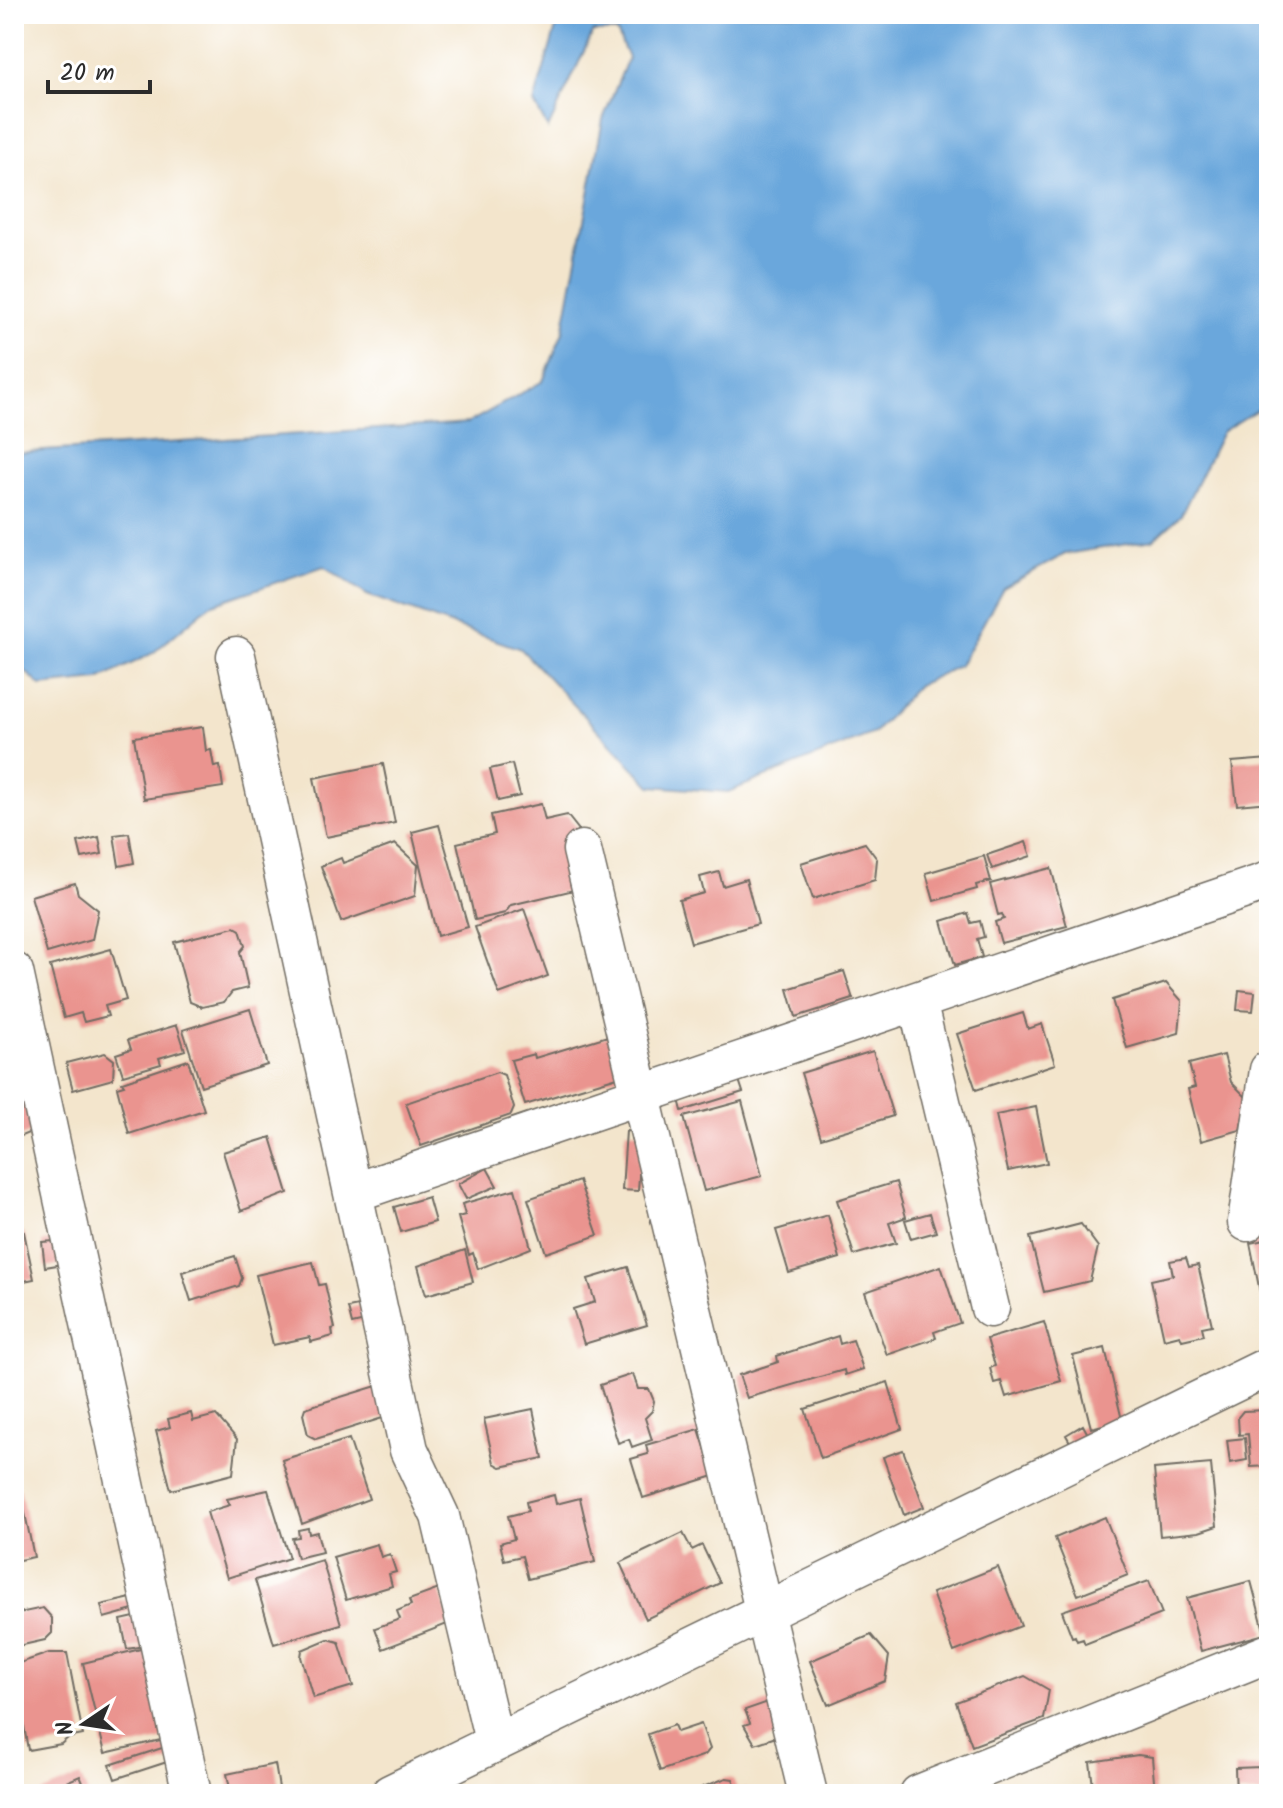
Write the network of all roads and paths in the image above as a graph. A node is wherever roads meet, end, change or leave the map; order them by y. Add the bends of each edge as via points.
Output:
1 (236, 656) dead end
2 (582, 850) dead end
3 (1269, 881) edge
4 (14, 972) edge
5 (917, 1001) junction
6 (1269, 1070) edge
7 (641, 1095) junction
8 (353, 1193) junction
9 (1247, 1222) dead end
10 (990, 1308) dead end
11 (1269, 1366) edge
12 (765, 1609) junction
13 (1269, 1653) edge
14 (494, 1741) junction
15 (192, 1794) edge
16 (390, 1794) edge
17 (808, 1794) edge
18 (919, 1794) edge

1 - 8 street
2 - 7 street
3 - 5 street
4 - 15 street
5 - 7 street
5 - 10 street
6 - 9 street
7 - 8 street
7 - 12 street
8 - 14 street via 409,1450 440,1516
11 - 12 street
12 - 14 street
12 - 17 street
13 - 18 street
14 - 16 street

